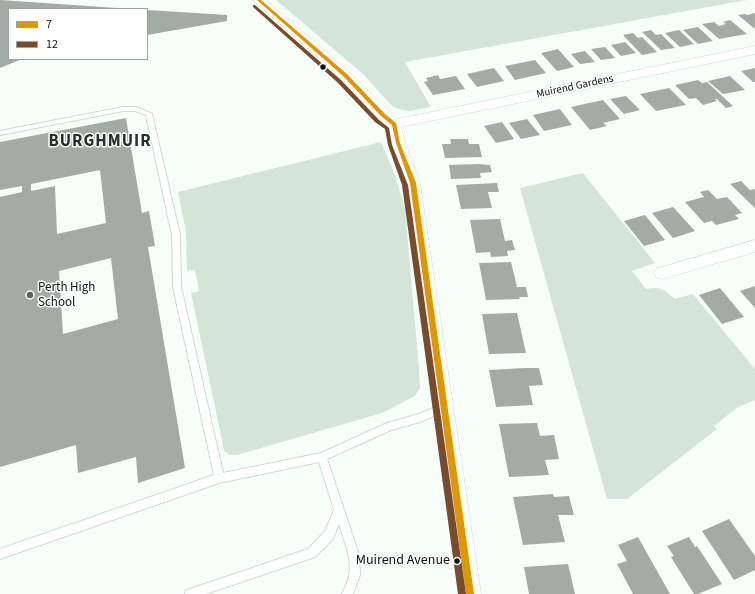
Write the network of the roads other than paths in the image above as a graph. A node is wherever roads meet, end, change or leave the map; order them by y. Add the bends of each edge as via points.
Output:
1 (263, 1) edge
2 (755, 50) edge
3 (394, 124) junction
4 (0, 133) edge
5 (755, 246) edge
6 (662, 273) dead end
7 (445, 406) junction
8 (322, 457) junction
9 (219, 478) junction
10 (339, 510) junction
11 (0, 554) edge
12 (190, 594) edge
13 (347, 594) edge
14 (470, 594) edge

1 - 3 street via 356,85
2 - 3 street, Muirend Gardens
3 - 7 street via 398,144 413,183
4 - 9 lane via 123,109 136,109 149,114 176,235 176,287
5 - 6 street
7 - 8 lane via 420,418 390,426
7 - 14 street
8 - 9 lane
8 - 10 lane
9 - 11 lane
10 - 12 lane via 328,534 311,552
10 - 13 lane via 356,568 354,582

